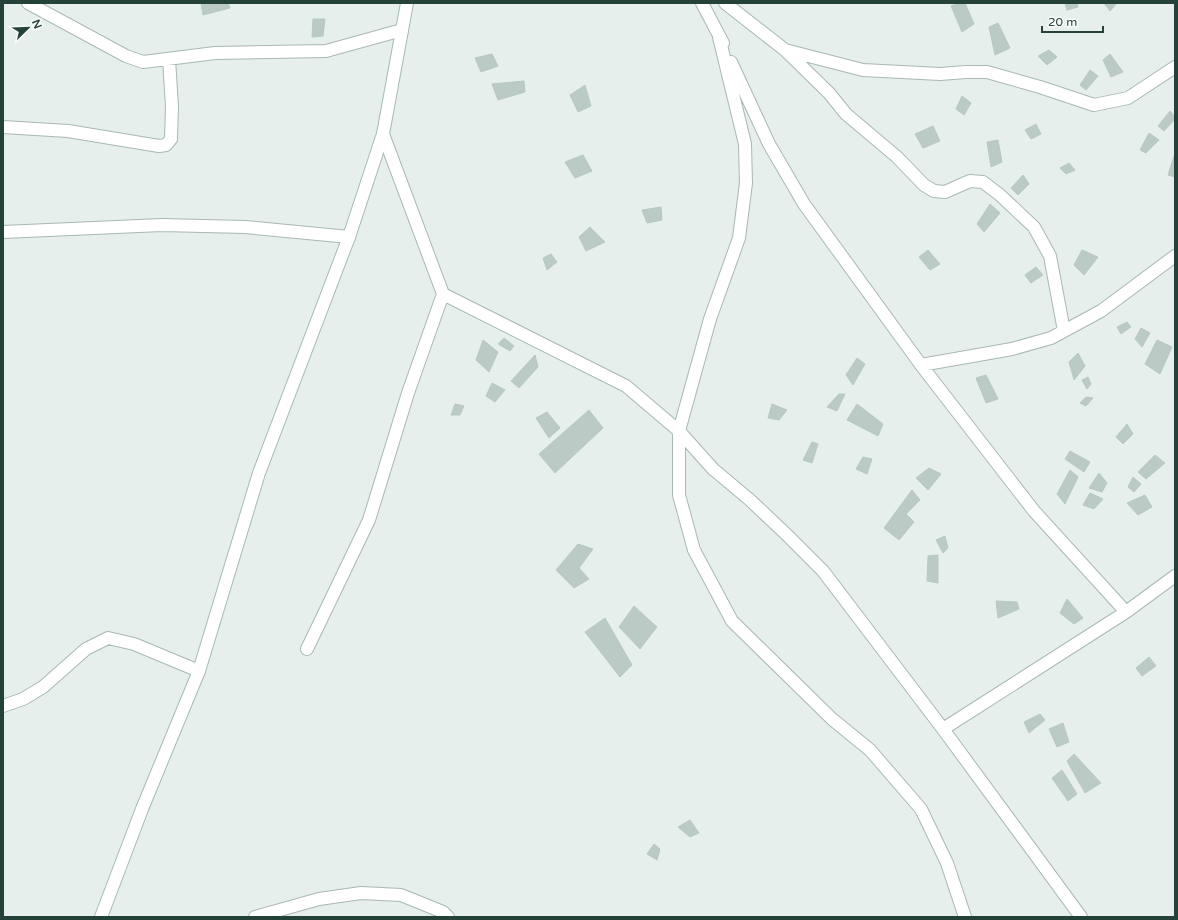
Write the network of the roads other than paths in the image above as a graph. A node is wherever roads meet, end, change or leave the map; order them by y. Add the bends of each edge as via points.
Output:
1 (28, 3) edge
2 (407, 3) edge
3 (702, 3) edge
4 (725, 3) edge
5 (402, 30) junction
6 (720, 36) junction
7 (785, 50) junction
8 (169, 59) junction
9 (1175, 67) edge
10 (3, 127) edge
11 (383, 134) junction
12 (3, 232) edge
13 (349, 237) junction
14 (1175, 256) edge
15 (443, 294) junction
16 (1064, 331) junction
17 (921, 365) junction
18 (679, 431) junction
19 (1175, 576) edge
20 (1126, 612) junction
21 (308, 649) dead end
22 (199, 670) junction
23 (3, 706) edge
24 (943, 729) junction
25 (101, 917) edge
26 (255, 917) edge
27 (448, 917) edge
28 (965, 917) edge
29 (1081, 917) edge

1 - 8 street via 126,56 143,62
2 - 5 street
3 - 6 street
4 - 7 street
5 - 8 street via 326,51 215,53
5 - 11 street
6 - 17 street via 769,144 804,204
6 - 18 street via 745,144 746,183 739,238 710,319
7 - 9 street via 863,70 940,74 987,72 1094,105 1128,98
7 - 16 street via 829,92 846,114 898,157 924,185 934,191 945,192 970,181 983,182 1000,194 1034,226 1050,256
8 - 10 street via 171,139 166,145 68,131
11 - 13 street
11 - 15 street
12 - 13 street via 162,225 245,227
13 - 22 street via 259,474
14 - 16 street via 1101,311
15 - 18 street via 626,386
15 - 21 street via 408,393 370,520
16 - 17 street via 1051,338 1012,349
17 - 20 street via 1034,511
18 - 24 street via 713,469 750,500 823,571
18 - 28 street via 679,495 694,550 732,621 832,719 870,750 921,809 947,863
19 - 20 street
20 - 24 street
22 - 23 street via 134,644 108,638 86,649 43,687 23,699
22 - 25 street
24 - 29 street
26 - 27 street via 319,899 360,893 401,895 443,912

